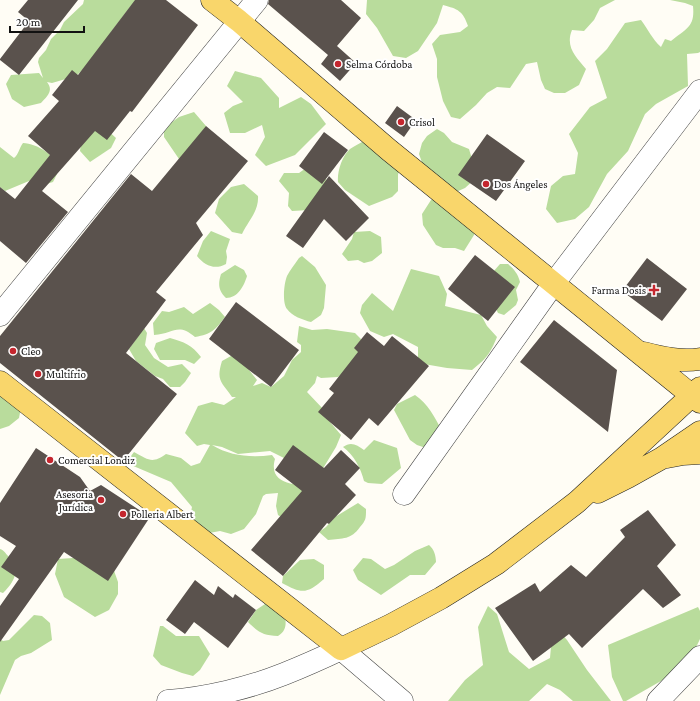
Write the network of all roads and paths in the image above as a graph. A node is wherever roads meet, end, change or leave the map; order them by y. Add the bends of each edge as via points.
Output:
1 (212, 0) edge
2 (257, 0) edge
3 (239, 22) junction
4 (700, 91) edge
5 (554, 283) junction
6 (0, 315) edge
7 (640, 352) junction
8 (700, 359) edge
9 (0, 382) edge
10 (697, 395) edge
11 (700, 432) edge
12 (700, 454) edge
13 (662, 458) junction
14 (404, 494) dead end
15 (577, 502) junction
16 (341, 649) junction
17 (700, 657) edge
18 (212, 698) edge
19 (168, 701) edge
20 (402, 701) edge
21 (658, 701) edge

1 - 3 main road
2 - 3 street
3 - 5 main road via 389,150
3 - 6 street
4 - 5 street
5 - 7 main road
5 - 14 street
7 - 8 main road via 671,359
7 - 10 main road
9 - 16 main road
10 - 15 main road
11 - 13 main road
12 - 13 main road
13 - 15 main road via 628,478
15 - 16 main road via 496,564 441,598
16 - 18 street via 283,674
16 - 20 street
17 - 21 street
18 - 19 street

